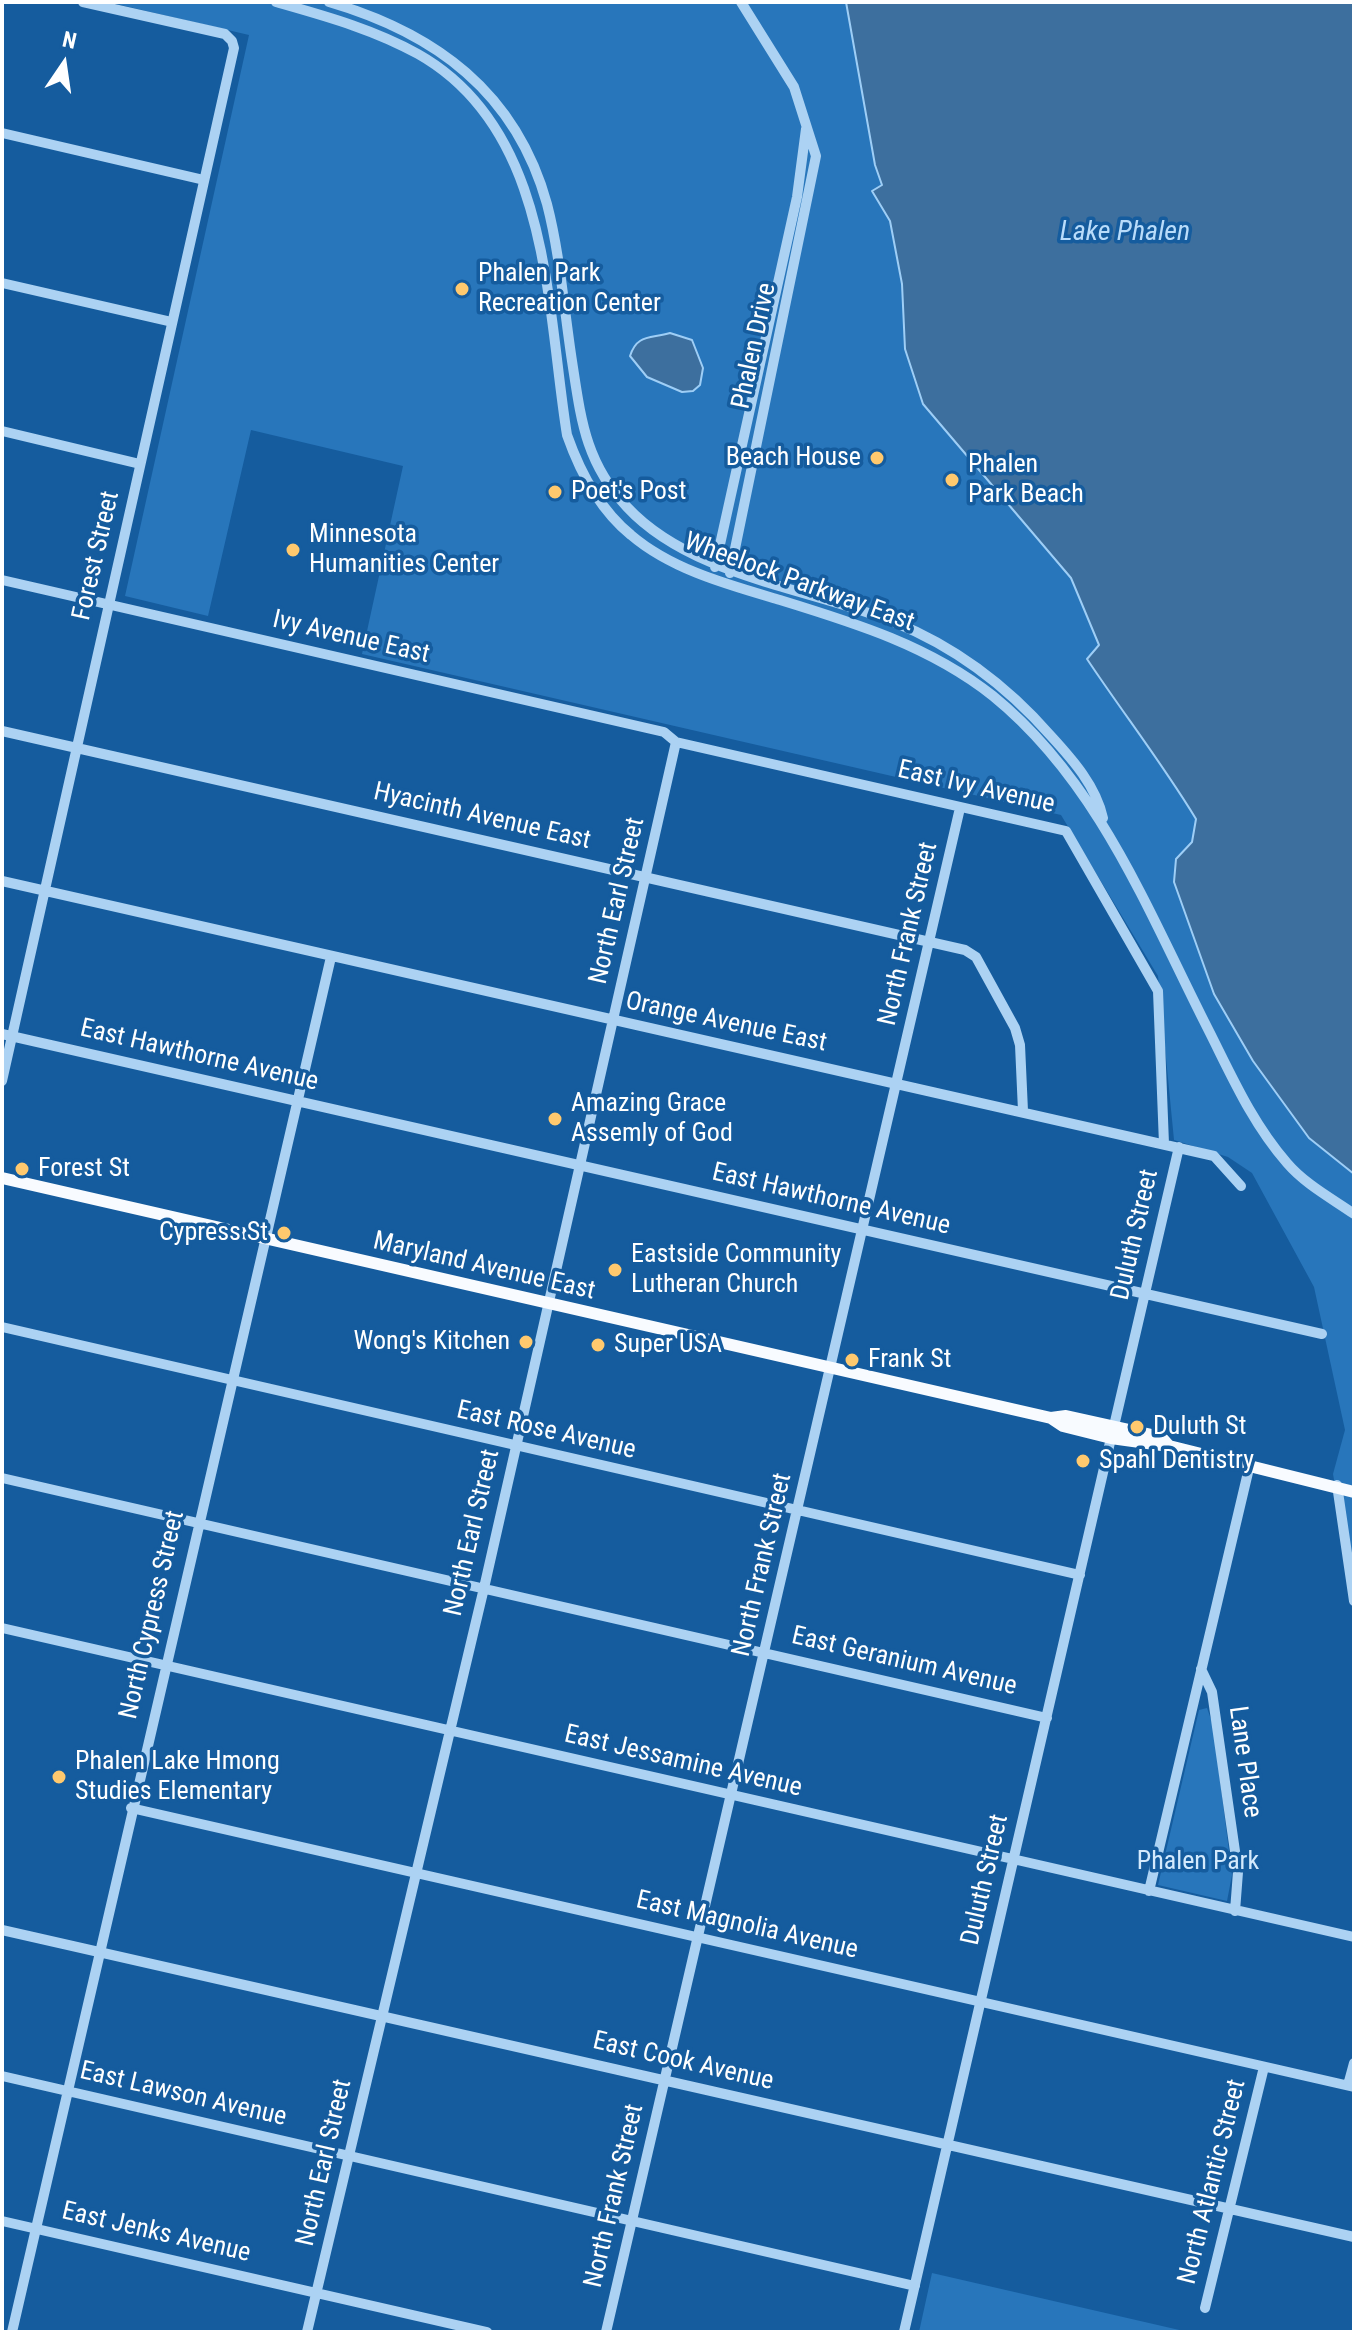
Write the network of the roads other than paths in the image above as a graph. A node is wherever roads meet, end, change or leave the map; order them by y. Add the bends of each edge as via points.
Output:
1 (83, 2) edge
2 (276, 2) edge
3 (329, 2) edge
4 (741, 2) edge
5 (806, 119) junction
6 (2, 133) edge
7 (204, 180) junction
8 (2, 283) edge
9 (172, 322) junction
10 (2, 431) edge
11 (140, 464) junction
12 (716, 563) junction
13 (731, 568) junction
14 (712, 578) junction
15 (2, 580) edge
16 (727, 583) junction
17 (109, 605) junction
18 (2, 731) edge
19 (681, 743) junction
20 (77, 748) junction
21 (960, 808) junction
22 (1105, 824) junction
23 (646, 877) junction
24 (2, 881) edge
25 (45, 890) junction
26 (930, 942) junction
27 (331, 957) junction
28 (613, 1021) junction
29 (7, 1035) edge
30 (2, 1081) edge
31 (898, 1083) junction
32 (298, 1101) junction
33 (1023, 1111) junction
34 (1164, 1144) junction
35 (1179, 1147) junction
36 (581, 1166) junction
37 (2, 1178) edge
38 (1241, 1186) dead end
39 (1350, 1210) edge
40 (865, 1229) junction
41 (267, 1240) junction
42 (1145, 1294) junction
43 (549, 1305) junction
44 (2, 1327) edge
45 (1322, 1334) dead end
46 (832, 1369) junction
47 (233, 1381) junction
48 (1113, 1432) junction
49 (516, 1447) junction
50 (1250, 1464) junction
51 (2, 1478) edge
52 (1354, 1483) edge
53 (1337, 1485) junction
54 (1354, 1492) edge
55 (799, 1511) junction
56 (197, 1523) junction
57 (1080, 1575) junction
58 (484, 1588) junction
59 (1354, 1601) edge
60 (2, 1628) edge
61 (765, 1653) junction
62 (164, 1666) junction
63 (1201, 1669) junction
64 (1047, 1718) junction
65 (449, 1731) junction
66 (732, 1796) junction
67 (131, 1808) junction
68 (1014, 1860) junction
69 (416, 1873) junction
70 (1149, 1891) junction
71 (1235, 1911) junction
72 (2, 1930) edge
73 (1354, 1937) edge
74 (698, 1938) junction
75 (97, 1951) junction
76 (981, 2002) junction
77 (382, 2016) junction
78 (1354, 2063) edge
79 (1264, 2067) junction
80 (2, 2076) edge
81 (665, 2081) junction
82 (1351, 2086) edge
83 (65, 2090) junction
84 (947, 2146) junction
85 (350, 2156) junction
86 (1230, 2209) junction
87 (2, 2221) edge
88 (632, 2221) junction
89 (36, 2228) junction
90 (1354, 2237) edge
91 (915, 2286) junction
92 (317, 2293) junction
93 (1205, 2308) dead end
94 (12, 2332) edge
95 (307, 2332) edge
96 (487, 2332) edge
97 (606, 2332) edge
98 (904, 2332) edge

1 - 7 street, Forest Street via 225,34 232,41
2 - 14 street, Wheelock Parkway East via 356,25 422,56 490,120 531,205 567,435 577,464 609,514 630,535
3 - 12 street, Wheelock Parkway East via 396,24 432,43 485,90 510,123 547,204 583,432 603,477 656,535
4 - 5 street, Phalen Drive via 794,87
5 - 12 street, Phalen Drive via 797,197
5 - 13 street, Phalen Drive via 816,156 813,183
6 - 7 street
7 - 9 street, Forest Street
8 - 9 street
9 - 11 street, Forest Street
10 - 11 street
11 - 17 street, Forest Street
12 - 13 street, Wheelock Parkway East
12 - 14 street, Phalen Drive
13 - 16 street, Phalen Drive
13 - 22 street, Wheelock Parkway East via 896,623 978,667 1023,703 1075,762 1100,803
14 - 16 street, Wheelock Parkway East
15 - 17 street, Ivy Avenue East
16 - 22 street, Wheelock Parkway East via 886,634 938,659 992,696 1029,730
17 - 19 street, Ivy Avenue East via 664,732
17 - 20 street, Forest Street
18 - 20 street, Hyacinth Avenue East
19 - 21 street, East Ivy Avenue
19 - 23 street, North Earl Street
20 - 23 street, Hyacinth Avenue East
20 - 25 street, Forest Street
21 - 26 street, North Frank Street
21 - 34 street, East Ivy Avenue via 1066,831 1158,991
22 - 39 street, Wheelock Parkway East via 1253,1118 1288,1164
23 - 26 street, Hyacinth Avenue East
23 - 28 street, North Earl Street
24 - 25 street, Orange Avenue East
25 - 27 street, Orange Avenue East
25 - 29 street, Forest Street
26 - 31 street, North Frank Street
26 - 33 street, Hyacinth Avenue East via 976,957 1015,1028
27 - 28 street, Orange Avenue East
27 - 32 street, North Cypress Street
28 - 31 street, Orange Avenue East
28 - 36 street, North Earl Street
29 - 30 street, Forest Street
29 - 32 street, East Hawthorne Avenue
31 - 33 street, Orange Avenue East
31 - 40 street, North Frank Street
32 - 36 street, East Hawthorne Avenue
32 - 41 street, North Cypress Street
33 - 34 street, Orange Avenue East
34 - 35 street, Orange Avenue East
35 - 38 street, Orange Avenue East via 1214,1156
35 - 42 street, Duluth Street
36 - 40 street, East Hawthorne Avenue
36 - 43 street, North Earl Street
37 - 41 main road, Maryland Avenue East
40 - 42 street, East Hawthorne Avenue
40 - 46 street, North Frank Street
41 - 43 main road, Maryland Avenue East
41 - 47 street, North Cypress Street
42 - 45 street, East Hawthorne Avenue
42 - 48 street, Duluth Street
43 - 46 main road, Maryland Avenue East
43 - 49 street, North Earl Street
44 - 47 street, East Rose Avenue
46 - 48 main road, Maryland Avenue East via 1051,1418 1063,1426
46 - 55 street, North Frank Street
47 - 49 street, East Rose Avenue
47 - 56 street, North Cypress Street
48 - 50 main road, Maryland Avenue East
48 - 57 street, Duluth Street
49 - 55 street, East Rose Avenue
49 - 58 street, North Earl Street
50 - 53 main road, Maryland Avenue East
50 - 63 street, Lane Place
51 - 56 street, East Geranium Avenue
52 - 53 main road, Maryland Avenue East
53 - 54 main road, Maryland Avenue East
53 - 59 street
55 - 57 street, East Rose Avenue
55 - 61 street, North Frank Street
56 - 58 street, East Geranium Avenue
56 - 62 street, North Cypress Street
57 - 64 street, Duluth Street
58 - 61 street, East Geranium Avenue
58 - 65 street, North Earl Street
60 - 62 street, East Jessamine Avenue
61 - 64 street, East Geranium Avenue
61 - 66 street, North Frank Street
62 - 65 street, East Jessamine Avenue
62 - 67 street, North Cypress Street
63 - 70 street, Lane Place
63 - 71 street, Lane Place via 1212,1692 1236,1857
64 - 68 street, Duluth Street
65 - 66 street, East Jessamine Avenue
65 - 69 street, North Earl Street
66 - 68 street, East Jessamine Avenue
66 - 74 street, North Frank Street
67 - 69 street, East Magnolia Avenue
67 - 75 street, North Cypress Street
68 - 70 street, East Jessamine Avenue
68 - 76 street, Duluth Street
69 - 74 street, East Magnolia Avenue
69 - 77 street, North Earl Street
70 - 71 street, East Jessamine Avenue
71 - 73 street, East Jessamine Avenue
72 - 75 street, East Cook Avenue
74 - 76 street, East Magnolia Avenue
74 - 81 street, North Frank Street
75 - 77 street, East Cook Avenue
75 - 83 street, North Cypress Street
76 - 79 street, East Magnolia Avenue
76 - 84 street, Duluth Street
77 - 81 street, East Cook Avenue
77 - 85 street, North Earl Street
78 - 82 street
79 - 82 street, East Magnolia Avenue
79 - 86 street, North Atlantic Street
80 - 83 street, East Lawson Avenue
81 - 84 street, East Cook Avenue
81 - 88 street, North Frank Street
83 - 85 street, East Lawson Avenue
83 - 89 street, North Cypress Street
84 - 86 street, East Cook Avenue
84 - 91 street, Duluth Street
85 - 88 street, East Lawson Avenue
85 - 92 street, North Earl Street
86 - 90 street, East Cook Avenue
86 - 93 street, North Atlantic Street
87 - 89 street, East Jenks Avenue
88 - 91 street, East Lawson Avenue
88 - 97 street, North Frank Street
89 - 92 street, East Jenks Avenue
89 - 94 street, North Cypress Street
91 - 98 street, Duluth Street
92 - 95 street, North Earl Street
92 - 96 street, East Jenks Avenue

